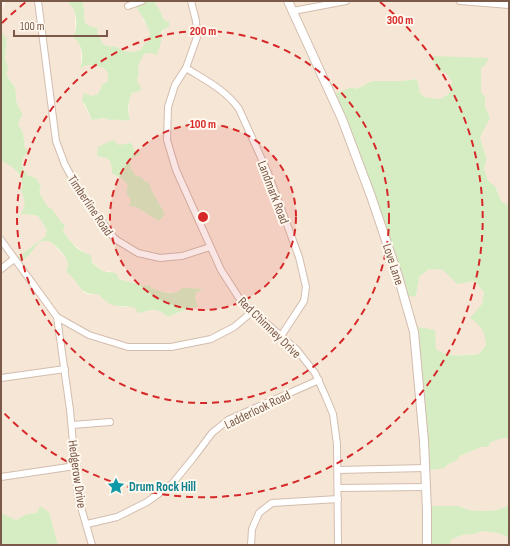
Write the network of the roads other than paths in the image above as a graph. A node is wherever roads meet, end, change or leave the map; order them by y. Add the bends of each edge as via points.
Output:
1 (38, 1) edge
2 (142, 1) edge
3 (192, 1) edge
4 (288, 1) edge
5 (346, 1) edge
6 (460, 1) edge
7 (472, 2) edge
8 (509, 5) edge
9 (128, 6) dead end
10 (293, 11) junction
11 (186, 68) junction
12 (1, 240) edge
13 (210, 247) junction
14 (14, 259) junction
15 (1, 269) edge
16 (254, 312) junction
17 (57, 317) junction
18 (281, 336) junction
19 (65, 369) junction
20 (1, 378) edge
21 (318, 380) junction
22 (110, 422) dead end
23 (72, 425) junction
24 (75, 466) junction
25 (425, 468) junction
26 (338, 470) junction
27 (1, 477) edge
28 (426, 487) junction
29 (338, 488) junction
30 (338, 499) junction
31 (87, 524) junction
32 (92, 545) edge
33 (251, 545) edge
34 (338, 545) edge
35 (427, 545) edge

1 - 13 street, Timberline Road via 56,141 65,165 81,194 115,239 138,253 160,258 182,256
2 - 9 street
3 - 11 street, Red Chimney Drive via 197,38
4 - 10 street, Love Lane
5 - 10 street
6 - 7 street
7 - 8 street
10 - 25 street, Love Lane via 342,119 402,290 414,332
11 - 13 street, Red Chimney Drive via 175,85 168,106 167,140 176,170
11 - 18 street, Landmark Road via 218,88 233,100 239,109 268,173 299,257 306,287 304,300
12 - 14 street
13 - 16 street, Red Chimney Drive via 241,301
14 - 15 street
14 - 17 street
16 - 17 street via 234,327 211,339 170,347 128,347 89,335
16 - 18 street, Red Chimney Drive
17 - 19 street, Hedgerow Drive
18 - 21 street, Red Chimney Drive via 297,350
19 - 20 street
19 - 23 street, Hedgerow Drive
21 - 26 street, Red Chimney Drive via 333,414
21 - 31 street, Ladderlook Road via 228,420 212,433 172,484 147,502 117,517
22 - 23 street, Hedgerow Drive
23 - 24 street, Hedgerow Drive
24 - 27 street
24 - 31 street, Hedgerow Drive via 78,497
25 - 26 street
25 - 28 street, Love Lane
26 - 29 street, Red Chimney Drive
28 - 29 street
28 - 35 street, Love Lane
29 - 30 street, Red Chimney Drive
30 - 33 street via 272,503 259,513 252,529
30 - 34 street, Red Chimney Drive
31 - 32 street, Hedgerow Drive

